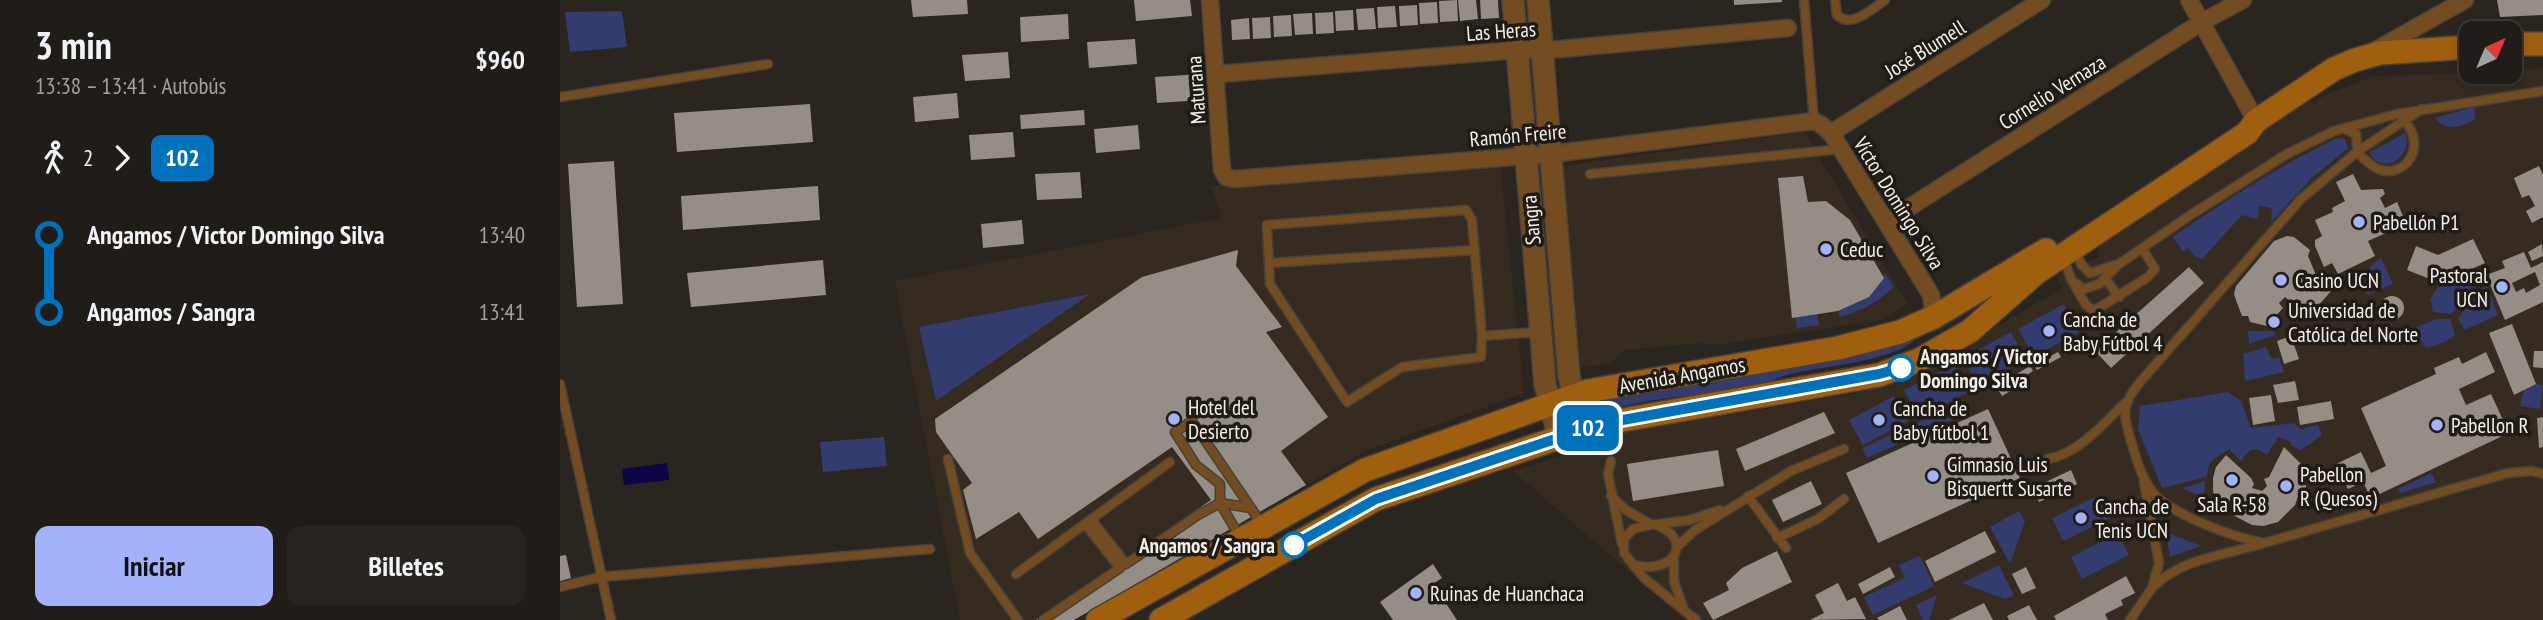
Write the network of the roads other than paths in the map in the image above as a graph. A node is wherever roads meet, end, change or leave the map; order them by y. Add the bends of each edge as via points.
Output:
1 (1210, 0) edge
2 (1513, 0) edge
3 (1538, 0) edge
4 (1804, 0) edge
5 (1835, 0) edge
6 (1885, 0) edge
7 (2042, 0) edge
8 (2189, 0) edge
9 (2243, 0) edge
10 (2465, 0) edge
11 (2202, 23) junction
12 (1788, 28) dead end
13 (2522, 44) edge
14 (2543, 44) edge
15 (2459, 48) edge
16 (1542, 49) junction
17 (1518, 50) junction
18 (2366, 56) junction
19 (768, 64) dead end
20 (1217, 74) junction
21 (2543, 91) edge
22 (560, 97) edge
23 (2401, 117) junction
24 (1814, 121) junction
25 (2256, 121) junction
26 (2342, 128) junction
27 (1831, 132) junction
28 (1841, 149) junction
29 (2358, 151) junction
30 (1551, 154) junction
31 (1526, 156) junction
32 (1590, 174) dead end
33 (1226, 177) joint
34 (1886, 222) junction
35 (2142, 248) junction
36 (1475, 250) junction
37 (2069, 252) junction
38 (1269, 263) junction
39 (2119, 264) junction
40 (2105, 278) junction
41 (2072, 281) junction
42 (2119, 297) junction
43 (1934, 317) junction
44 (1541, 332) junction
45 (1482, 336) junction
46 (1919, 360) junction
47 (560, 384) edge
48 (1573, 396) junction
49 (2125, 402) junction
50 (1551, 404) junction
51 (2106, 421) junction
52 (2125, 422) junction
53 (1583, 429) junction
54 (1559, 438) junction
55 (1844, 449) dead end
56 (948, 459) dead end
57 (2048, 459) dead end
58 (1611, 461) dead end
59 (1170, 462) dead end
60 (2543, 474) edge
61 (2144, 479) junction
62 (1611, 496) junction
63 (1748, 496) junction
64 (1844, 499) dead end
65 (1220, 503) junction
66 (1732, 505) junction
67 (1257, 517) junction
68 (1088, 522) junction
69 (1652, 524) junction
70 (1777, 538) junction
71 (1241, 539) junction
72 (2264, 543) junction
73 (1623, 546) junction
74 (1677, 547) junction
75 (1787, 548) dead end
76 (930, 549) dead end
77 (1674, 558) junction
78 (1635, 565) junction
79 (1253, 568) junction
80 (1016, 574) dead end
81 (600, 577) junction
82 (560, 587) edge
83 (2152, 588) junction
84 (1684, 610) junction
85 (611, 620) edge
86 (1018, 620) edge
87 (1044, 620) edge
88 (1098, 620) edge
89 (1161, 620) edge
90 (1696, 620) edge
91 (2130, 620) edge

1 - 20 street, Maturana
2 - 17 street, Sangra
3 - 16 street, Sangra
4 - 24 lane
5 - 6 lane via 1837,15 1845,21
7 - 27 street, José Blumell
8 - 11 street
9 - 11 street, Cornelio Vernaza
10 - 18 street
11 - 25 street
11 - 34 street, Cornelio Vernaza
12 - 16 street, Las Heras
13 - 14 main road
15 - 18 main road, Avenida Angamos
16 - 17 street, Las Heras
16 - 30 street, Sangra
17 - 20 street, Las Heras
17 - 31 street, Sangra
18 - 25 main road, Avenida Angamos via 2334,69
19 - 22 lane
20 - 33 street, Maturana
21 - 23 lane
23 - 26 lane
23 - 29 lane
23 - 29 lane via 2415,138 2412,157 2405,164 2383,172
24 - 27 street, Víctor Domingo Silva
24 - 30 street, Ramón Freire
25 - 37 main road, Avenida Angamos via 2248,133
25 - 43 main road, Avenida Angamos via 2240,123
26 - 29 lane via 2356,134
26 - 35 lane via 2287,154
27 - 28 street, Víctor Domingo Silva
28 - 32 lane
28 - 34 street, Víctor Domingo Silva
29 - 49 lane via 2301,199
30 - 31 street, Ramón Freire
30 - 48 street, Sangra
31 - 33 street, Ramón Freire
31 - 44 street, Sangra
34 - 43 street, Víctor Domingo Silva via 1931,295
35 - 39 lane
35 - 42 lane via 2155,269
36 - 38 lane
36 - 38 lane via 1472,220 1466,210 1268,225
36 - 45 lane
37 - 39 lane via 2090,273
37 - 41 lane via 2067,272
37 - 46 main road, Avenida Angamos via 2036,273 1970,331
38 - 45 lane via 1270,284 1347,402 1402,367 1481,357
39 - 40 lane
40 - 41 lane via 2089,289
40 - 42 lane
41 - 42 lane via 2092,310
43 - 46 main road
43 - 48 main road, Avenida Angamos via 1900,332 1838,348
44 - 45 lane
44 - 50 street, Sangra
46 - 53 main road, Avenida Angamos via 1879,374
47 - 81 lane
48 - 50 main road, Avenida Angamos
48 - 53 street, Sangra
49 - 51 lane
49 - 52 lane
50 - 54 street, Sangra
50 - 67 main road, Avenida Angamos via 1365,470
51 - 52 lane via 2119,415
51 - 57 lane via 2075,449
52 - 61 lane
53 - 54 main road, Avenida Angamos
54 - 79 main road, Avenida Angamos via 1376,499
55 - 63 lane via 1791,471
56 - 86 lane via 970,553
58 - 62 lane
59 - 68 lane
60 - 72 lane via 2508,473
61 - 72 lane via 2160,501 2171,507 2239,538
61 - 83 lane via 2159,555
62 - 69 lane
62 - 73 lane
63 - 66 lane
63 - 70 lane
64 - 70 lane via 1818,519
65 - 67 lane
65 - 67 lane via 1220,484 1196,464 1175,432 1192,421
65 - 68 lane via 1126,564
65 - 71 lane
66 - 69 lane via 1690,520
66 - 74 lane
67 - 71 main road, Avenida Angamos
67 - 79 lane via 1266,542
68 - 80 lane
68 - 87 lane via 1120,568
69 - 73 lane via 1633,529
69 - 74 lane via 1672,536
70 - 75 lane
71 - 88 main road, Avenida Angamos
72 - 83 lane via 2179,567
73 - 78 lane via 1627,559
74 - 77 lane
76 - 81 lane
77 - 78 lane via 1656,568
77 - 84 lane via 1674,581
78 - 84 lane via 1644,579
79 - 89 main road, Avenida Angamos
81 - 82 lane
81 - 85 lane
83 - 91 lane
84 - 90 lane

